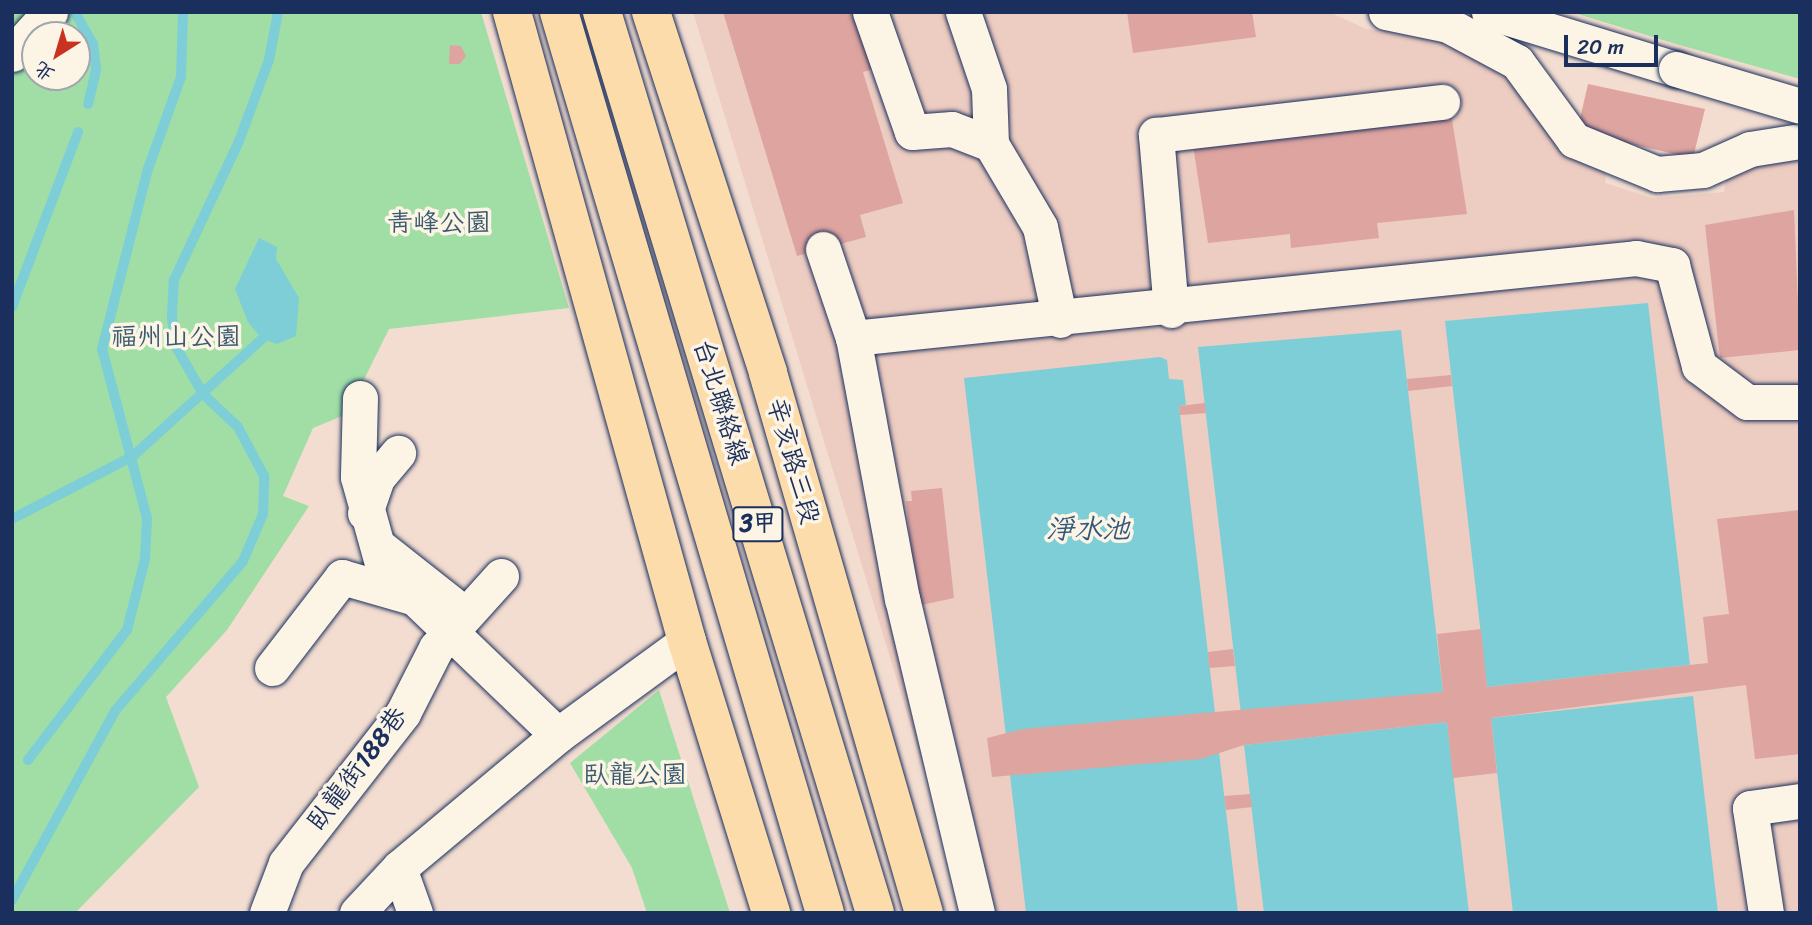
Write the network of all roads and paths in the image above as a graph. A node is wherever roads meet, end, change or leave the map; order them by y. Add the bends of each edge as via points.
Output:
1 (50, 12) edge
2 (512, 12) edge
3 (559, 12) edge
4 (602, 12) edge
5 (651, 12) edge
6 (870, 12) edge
7 (963, 12) edge
8 (1386, 12) edge
9 (1489, 12) edge
10 (12, 54) edge
11 (1690, 70) junction
12 (1760, 88) junction
13 (1800, 100) edge
14 (1442, 102) dead end
15 (1797, 128) edge
16 (991, 144) junction
17 (823, 249) dead end
18 (1171, 310) junction
19 (1060, 320) junction
20 (853, 338) junction
21 (360, 398) dead end
22 (1800, 402) edge
23 (398, 453) dead end
24 (365, 513) junction
25 (381, 548) junction
26 (502, 576) dead end
27 (386, 588) junction
28 (459, 622) junction
29 (687, 641) junction
30 (272, 668) dead end
31 (569, 727) junction
32 (1800, 801) edge
33 (399, 868) junction
34 (267, 913) edge
35 (357, 913) edge
36 (415, 913) edge
37 (771, 913) edge
38 (825, 913) edge
39 (875, 913) edge
40 (924, 913) edge
41 (977, 913) edge
42 (1766, 913) edge

1 - 10 street
2 - 29 main road
3 - 38 main road, 台北聯絡線 / 3甲 via 730,576
4 - 39 main road, 台北聯絡線 / 3甲
5 - 40 main road, 辛亥路三段 via 768,373
6 - 16 street via 912,132 953,129
7 - 16 street via 989,89
8 - 15 street via 1448,25 1517,62 1574,140 1657,174 1703,170
9 - 11 street
11 - 12 street
11 - 15 street, bridge
12 - 13 street
12 - 15 street
14 - 18 street via 1156,135
16 - 19 street via 1040,228
17 - 20 street
18 - 19 street
18 - 22 street via 1636,258 1672,265 1699,366 1747,402
19 - 20 street
20 - 41 street via 899,586
21 - 24 street via 358,477
23 - 24 street via 377,478
24 - 25 street
25 - 27 street
25 - 28 street
26 - 28 street, 臥龍街188巷
27 - 28 street
27 - 30 street via 342,577
28 - 31 street
28 - 34 street, 臥龍街188巷 via 403,713 286,863
29 - 31 street
29 - 37 main road
31 - 33 street
32 - 42 street via 1750,808
33 - 35 street
33 - 36 street

